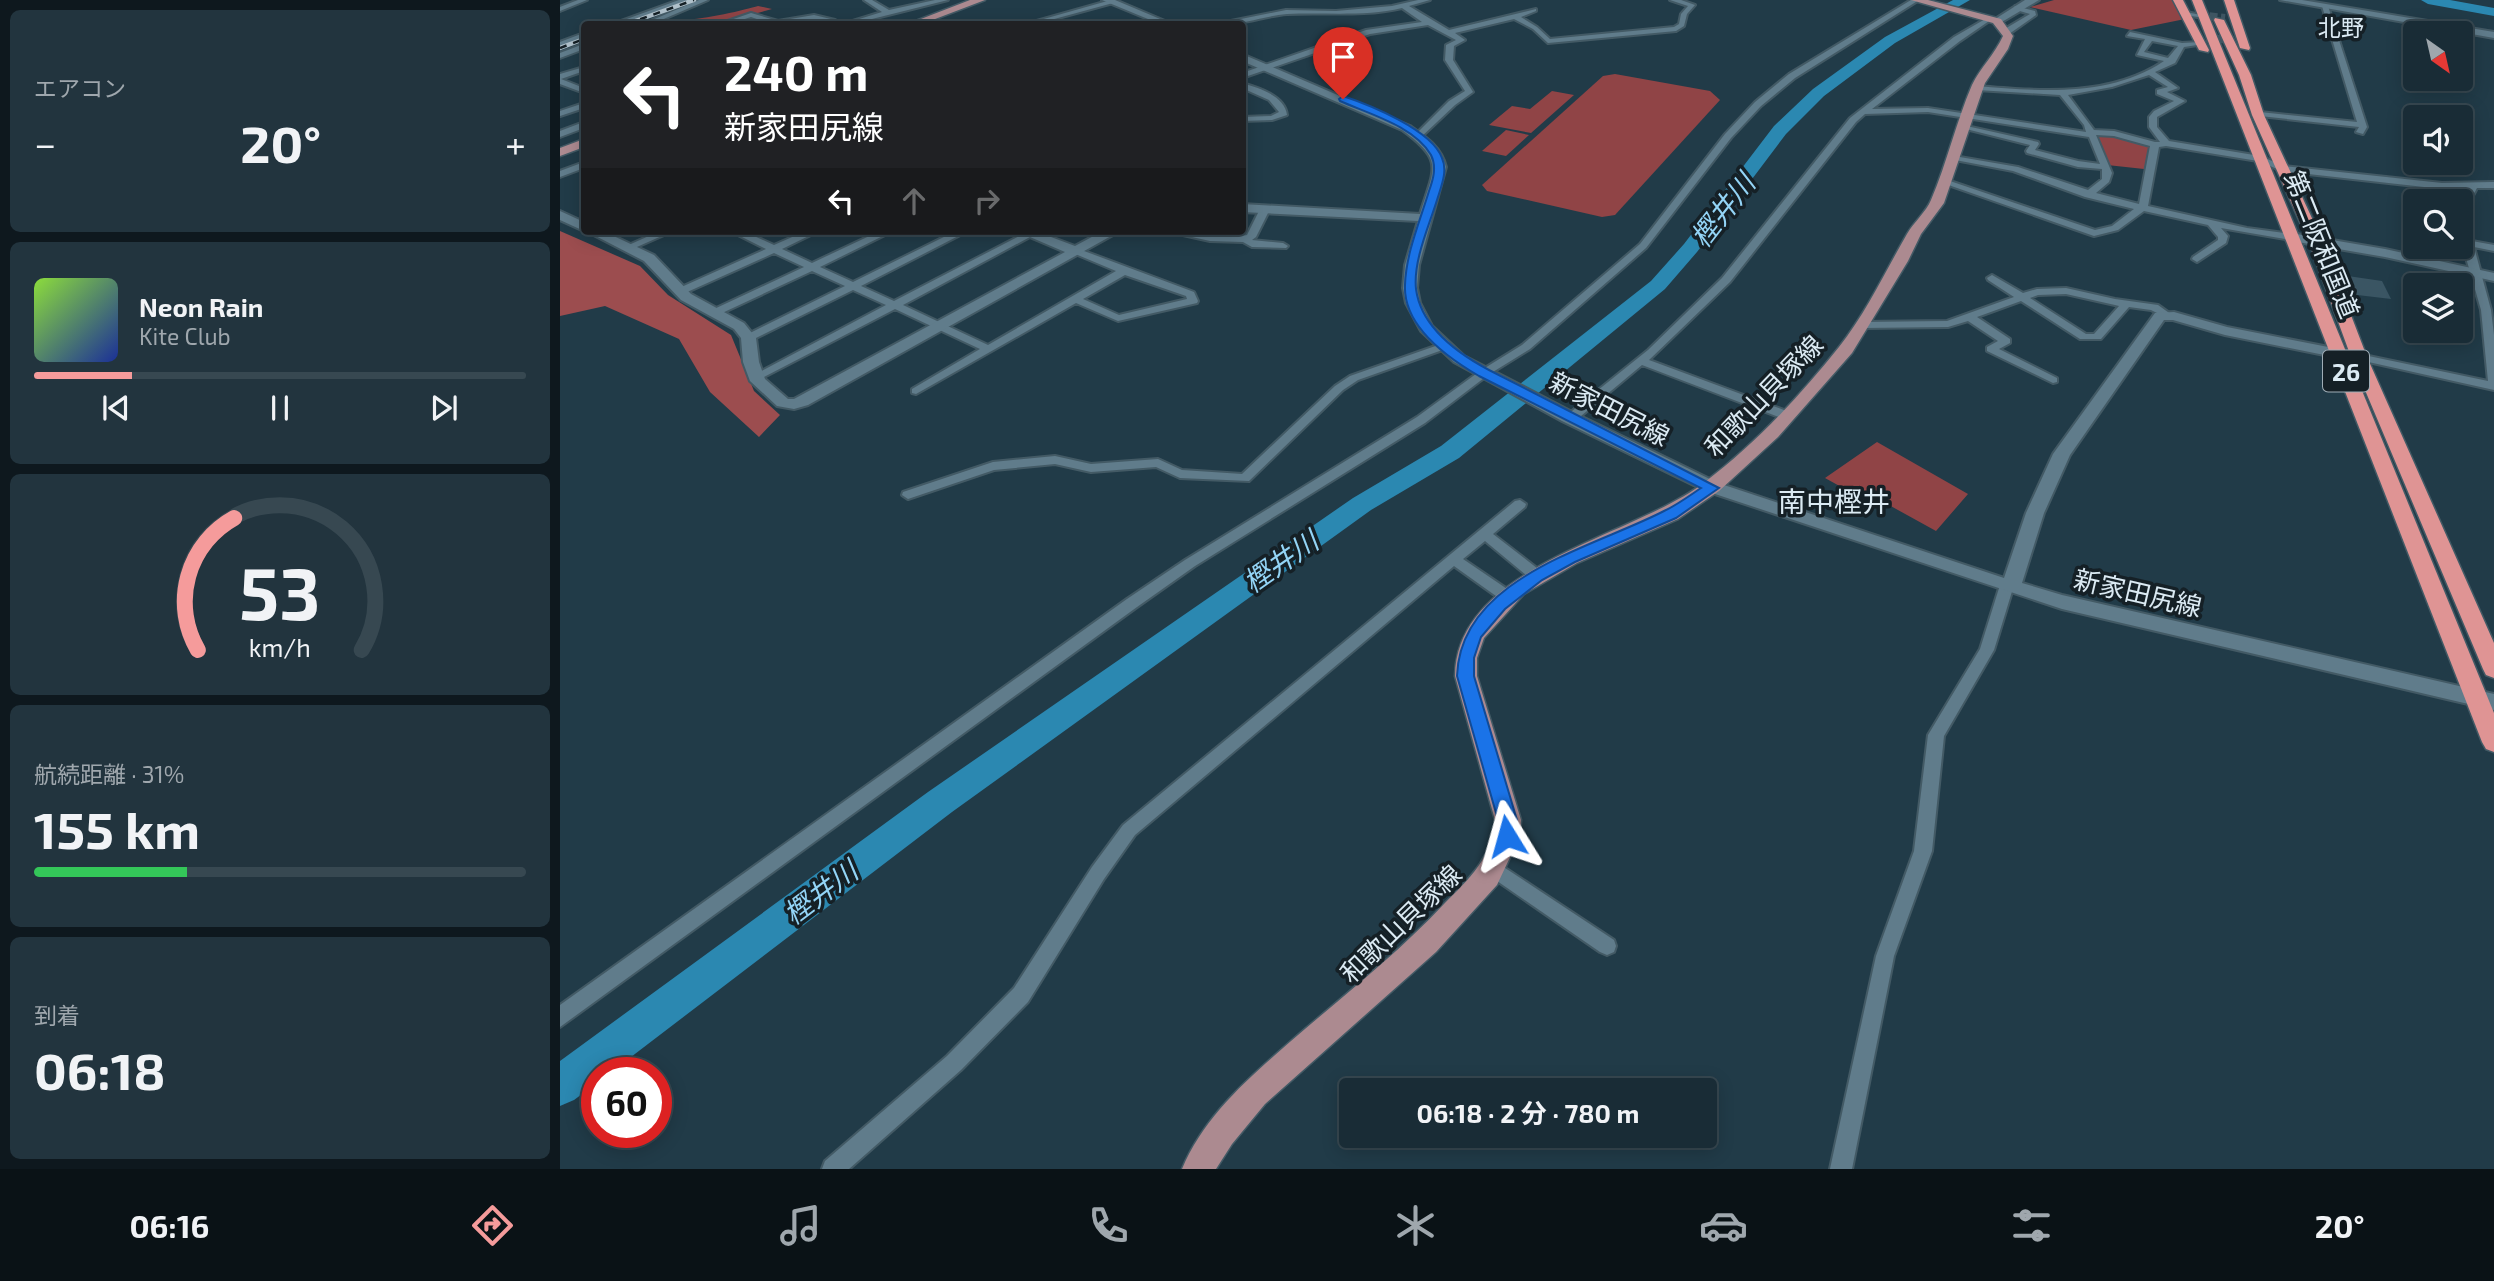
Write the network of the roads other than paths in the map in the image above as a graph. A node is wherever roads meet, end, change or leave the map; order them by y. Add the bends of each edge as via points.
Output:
1 (584, 0) edge
2 (685, 0) edge
3 (705, 0) edge
4 (867, 0) edge
5 (945, 0) edge
6 (980, 0) edge
7 (1427, 0) edge
8 (1673, 0) edge
9 (1917, 0) edge
10 (2034, 0) edge
11 (2178, 0) edge
12 (2208, 0) edge
13 (2229, 0) edge
14 (2285, 0) edge
15 (1109, 1) edge
16 (1408, 3) edge
17 (2325, 6) junction
18 (2015, 8) junction
19 (564, 9) edge
20 (1534, 10) dead end
21 (2194, 10) edge
22 (888, 12) junction
23 (1066, 14) junction
24 (560, 16) edge
25 (1515, 17) junction
26 (1155, 20) junction
27 (626, 21) edge
28 (655, 21) edge
29 (732, 21) edge
30 (768, 21) edge
31 (794, 21) edge
32 (830, 21) edge
33 (856, 21) edge
34 (921, 21) edge
35 (1041, 21) edge
36 (1075, 21) dead end
37 (1151, 21) edge
38 (1158, 21) edge
39 (1236, 21) edge
40 (1427, 23) junction
41 (1997, 24) junction
42 (1450, 32) junction
43 (2130, 34) dead end
44 (2494, 35) edge
45 (581, 37) edge
46 (2150, 38) junction
47 (2201, 39) junction
48 (563, 42) edge
49 (2182, 46) junction
50 (581, 51) edge
51 (560, 58) edge
52 (1246, 59) edge
53 (2172, 61) junction
54 (1266, 67) junction
55 (581, 70) edge
56 (2150, 72) junction
57 (1246, 74) edge
58 (560, 79) edge
59 (1246, 87) edge
60 (581, 88) edge
61 (1978, 88) junction
62 (581, 90) edge
63 (560, 95) edge
64 (2064, 95) junction
65 (581, 107) edge
66 (1862, 112) junction
67 (560, 114) edge
68 (2255, 116) junction
69 (1246, 119) edge
70 (1964, 122) junction
71 (581, 126) edge
72 (2090, 133) junction
73 (560, 134) edge
74 (1419, 136) junction
75 (2166, 143) junction
76 (581, 144) edge
77 (2155, 145) junction
78 (560, 152) edge
79 (2035, 153) junction
80 (1954, 159) junction
81 (2260, 159) junction
82 (581, 165) edge
83 (2105, 167) junction
84 (2282, 168) junction
85 (2021, 171) junction
86 (560, 174) edge
87 (1944, 181) junction
88 (2494, 185) edge
89 (2474, 186) junction
90 (2472, 189) edge
91 (2088, 195) junction
92 (2143, 207) junction
93 (1246, 208) edge
94 (1265, 209) junction
95 (560, 215) edge
96 (1426, 218) junction
97 (2211, 223) junction
98 (581, 226) edge
99 (601, 235) edge
100 (658, 235) edge
101 (745, 235) edge
102 (805, 235) edge
103 (880, 235) edge
104 (955, 235) edge
105 (1024, 235) edge
106 (1037, 235) edge
107 (1106, 235) edge
108 (1193, 235) edge
109 (2291, 237) junction
110 (1245, 239) junction
111 (2316, 242) junction
112 (2473, 244) edge
113 (1283, 246) dead end
114 (627, 248) junction
115 (2494, 248) edge
116 (774, 249) junction
117 (1076, 251) junction
118 (2471, 259) edge
119 (2197, 260) dead end
120 (813, 267) junction
121 (1124, 271) junction
122 (2474, 273) junction
123 (2494, 277) edge
124 (1992, 278) dead end
125 (852, 285) junction
126 (681, 291) junction
127 (2021, 296) junction
128 (1075, 299) junction
129 (2127, 303) junction
130 (895, 305) junction
131 (716, 312) junction
132 (2167, 315) junction
133 (1968, 316) junction
134 (941, 325) junction
135 (1862, 325) junction
136 (748, 338) junction
137 (1444, 346) junction
138 (989, 349) junction
139 (2339, 354) junction
140 (2493, 356) edge
141 (2358, 358) junction
142 (1641, 361) junction
143 (1485, 374) junction
144 (756, 378) junction
145 (2053, 380) dead end
146 (2494, 386) edge
147 (916, 391) dead end
148 (1787, 416) junction
149 (1569, 418) junction
150 (1712, 488) junction
151 (908, 495) dead end
152 (1520, 504) dead end
153 (1485, 534) junction
154 (1454, 559) junction
155 (1537, 576) junction
156 (2009, 586) junction
157 (1508, 597) junction
158 (2494, 669) edge
159 (2485, 700) edge
160 (2494, 742) edge
161 (1493, 868) junction
162 (1607, 946) dead end
163 (560, 1017) edge
164 (833, 1169) edge
165 (1198, 1169) edge
166 (1840, 1169) edge

1 - 19 street
2 - 27 street
3 - 28 street
4 - 22 street
5 - 22 street
6 - 34 main road
7 - 16 street
8 - 25 street via 1692,5 1676,29 1548,41
9 - 41 main road
9 - 143 street via 1792,76 1758,104 1643,246 1562,317
10 - 18 main road
11 - 21 highway
12 - 68 highway, 第二阪和国道 / 26 via 2245,75
13 - 68 highway via 2230,18 2265,108
14 - 17 main road
15 - 23 street
15 - 26 main road
16 - 39 street via 1336,13 1286,12
16 - 40 street
17 - 44 main road
17 - 68 street via 2361,129
18 - 41 main road
18 - 41 street via 2033,15
19 - 24 street via 575,13
20 - 25 street
21 - 47 highway
21 - 68 highway, 第二阪和国道 / 26
22 - 33 street
23 - 35 street
23 - 36 street
25 - 42 street
26 - 37 street
26 - 38 main road
29 - 30 street via 751,15
31 - 32 street via 819,17
40 - 42 street
40 - 54 street via 1369,32
41 - 61 main road, 和歌山貝塚線 via 2008,36
41 - 66 street via 1957,39
42 - 74 street via 1461,40 1450,46 1449,60 1469,92
43 - 46 street
45 - 48 street
46 - 49 street
46 - 53 street via 2140,52
47 - 49 street
47 - 68 highway via 2232,107
49 - 53 street
50 - 51 street
52 - 54 main road, 新家田尻線
53 - 56 street
54 - 57 street
54 - 74 main road, 新家田尻線
55 - 58 street
56 - 64 street via 2106,88
56 - 75 street via 2174,88 2160,92 2181,101 2152,117 2152,130
58 - 60 street
59 - 69 street via 1268,96 1284,113
61 - 64 street
61 - 70 main road, 和歌山貝塚線
62 - 63 street
64 - 72 street
65 - 67 street
66 - 70 street via 1928,110
66 - 142 street via 1841,132 1740,265
68 - 81 highway, 第二阪和国道 / 26
68 - 84 highway, 第二阪和国道 / 26
70 - 72 street
70 - 79 street via 2035,144 2030,151
70 - 80 main road, 和歌山貝塚線
71 - 73 street
72 - 77 street
72 - 83 street
74 - 96 main road, 新家田尻線 via 1433,150 1440,167
75 - 77 street
75 - 81 street
76 - 78 main road
77 - 92 street
79 - 83 street
79 - 85 street
80 - 85 street
80 - 87 main road, 和歌山貝塚線
81 - 84 street
81 - 109 highway, 第二阪和国道 / 26
82 - 86 street
83 - 91 street via 2106,180
84 - 89 street
84 - 111 highway, 第二阪和国道 / 26
85 - 91 street
87 - 92 street via 2088,233 2115,228
87 - 135 main road, 和歌山貝塚線 via 1937,203 1913,234
88 - 89 street
89 - 90 street
91 - 92 street
92 - 97 street
93 - 94 main road
94 - 96 main road
94 - 110 street via 1251,237
95 - 98 main road
96 - 137 main road, 新家田尻線 via 1410,288 1419,316
97 - 109 street
97 - 119 street via 2223,241
99 - 114 street
100 - 114 street
101 - 116 street
102 - 116 street
103 - 120 street
104 - 125 street
105 - 130 street
106 - 117 main road
107 - 117 street
108 - 110 street
109 - 111 main road
109 - 139 highway, 第二阪和国道 / 26
110 - 113 street via 1252,244
111 - 122 main road
111 - 141 highway, 第二阪和国道 / 26
112 - 115 street
114 - 126 street via 659,266
116 - 120 street
116 - 126 street
117 - 121 street
117 - 134 street
118 - 122 street
120 - 125 street
120 - 131 street
121 - 128 street
121 - 128 street via 1190,294 1193,300 1118,318
122 - 123 main road
122 - 140 street
124 - 127 street
125 - 130 street
125 - 136 street
126 - 131 street
127 - 129 street via 2066,291
127 - 129 street via 2084,337 2097,337
127 - 133 street
128 - 138 street
129 - 132 street via 2154,307
130 - 134 street
130 - 144 street
131 - 136 street via 739,326
132 - 139 main road
132 - 156 main road via 2156,319 2062,454
133 - 135 street via 1937,325
133 - 145 street via 2006,341 1991,349
134 - 138 street
134 - 144 street via 794,404 783,403
135 - 148 main road, 和歌山貝塚線
136 - 144 street
137 - 143 main road, 新家田尻線
137 - 151 street via 1339,388 1245,478 1180,474 1158,463 1091,468 1055,460 993,466
138 - 147 street
139 - 141 main road
139 - 159 highway, 第二阪和国道 / 26
140 - 146 street
141 - 146 street
141 - 158 highway, 第二阪和国道 / 26
142 - 148 street
142 - 149 street
143 - 149 main road, 新家田尻線
143 - 163 street via 1421,421 1132,603
148 - 150 main road, 和歌山貝塚線
149 - 150 main road, 新家田尻線
150 - 155 main road, 和歌山貝塚線 via 1671,514
150 - 156 main road, 新家田尻線
152 - 153 street
153 - 154 street
153 - 155 street
154 - 157 street
154 - 164 street via 1129,830 1015,1002 951,1066
155 - 157 main road, 和歌山貝塚線
156 - 159 main road, 新家田尻線
156 - 166 street via 1987,650 1936,735 1923,851 1885,956
157 - 161 main road, 和歌山貝塚線 via 1474,634 1466,658 1466,676 1508,820 1507,836
159 - 160 highway, 第二阪和国道 / 26
161 - 162 street
161 - 165 main road, 和歌山貝塚線 via 1426,943 1254,1093

